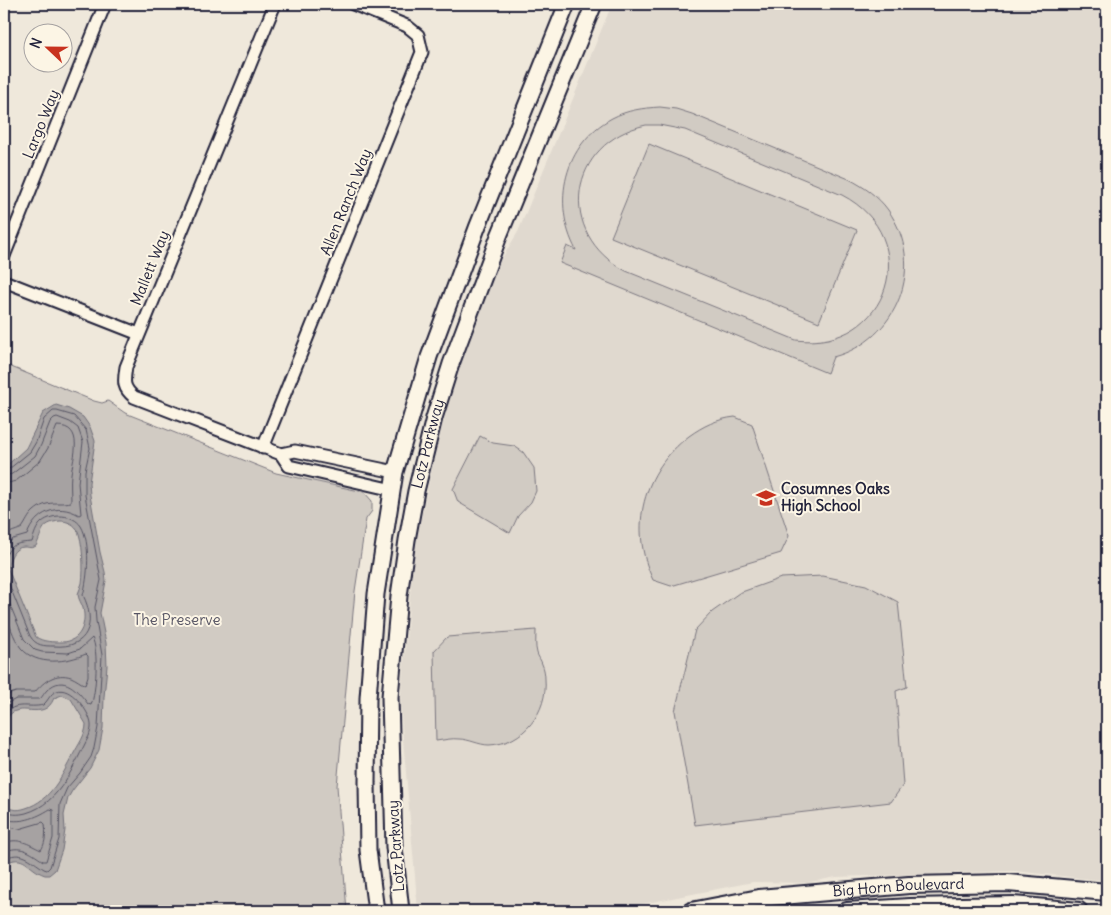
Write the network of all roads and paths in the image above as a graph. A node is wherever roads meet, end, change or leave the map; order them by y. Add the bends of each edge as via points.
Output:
1 (105, 4) edge
2 (275, 4) edge
3 (353, 4) edge
4 (567, 4) edge
5 (594, 4) edge
6 (4, 256) edge
7 (4, 281) edge
8 (139, 334) junction
9 (263, 448) junction
10 (281, 454) junction
11 (395, 472) junction
12 (393, 490) junction
13 (1107, 892) edge
14 (1030, 909) edge
15 (1051, 910) edge
16 (376, 911) edge
17 (401, 911) edge
18 (691, 911) edge
19 (847, 911) edge
20 (1079, 911) edge

1 - 6 street, Largo Way
2 - 8 street, Mallett Way
3 - 9 street, Allen Ranch Way via 407,26 418,35 422,52
4 - 11 street, Lotz Parkway via 439,329
5 - 17 street, Lotz Parkway via 450,364 416,491 399,596 390,697 394,847
7 - 8 street
8 - 9 street, Mallett Way via 124,381 134,398
9 - 10 street, Mallett Way
10 - 11 street, Mallett Way via 295,451
10 - 12 street, Mallett Way via 289,466
11 - 12 street, Lotz Parkway
12 - 16 street, Lotz Parkway via 376,594 368,698 368,850
13 - 18 main road, Big Horn Boulevard via 1008,883 909,885 759,898
14 - 15 main road, Big Horn Boulevard
14 - 19 main road, Big Horn Boulevard via 1013,905
15 - 20 main road, Big Horn Boulevard

